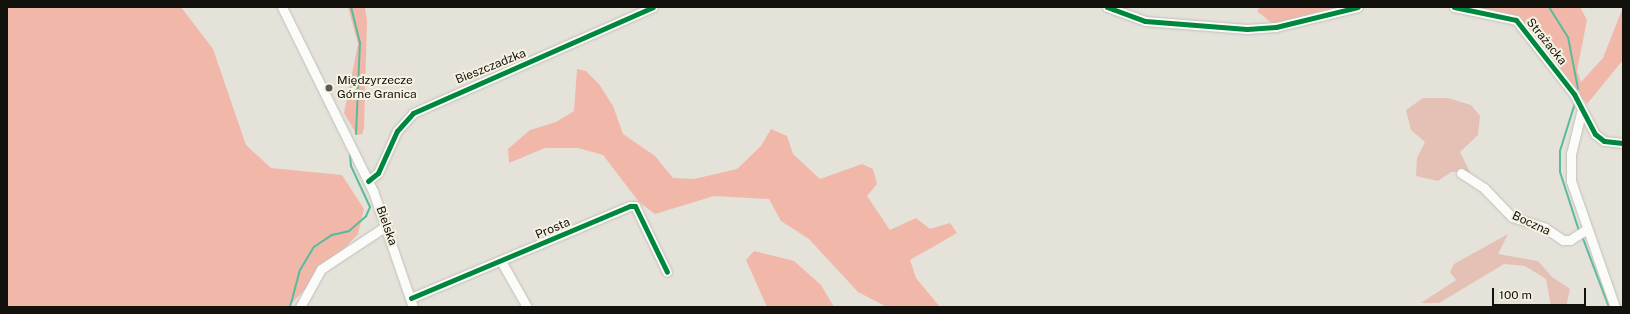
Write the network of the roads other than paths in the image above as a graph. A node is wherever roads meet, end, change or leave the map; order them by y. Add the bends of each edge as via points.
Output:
1 (282, 7) edge
2 (652, 7) edge
3 (1107, 7) edge
4 (1358, 7) edge
5 (1454, 7) edge
6 (1582, 109) junction
7 (1623, 143) edge
8 (1461, 173) dead end
9 (368, 181) junction
10 (386, 226) junction
11 (1583, 233) junction
12 (501, 261) junction
13 (667, 272) dead end
14 (411, 298) junction
15 (300, 307) edge
16 (413, 307) edge
17 (527, 307) edge
18 (1615, 307) edge

1 - 9 street, Bielska
2 - 9 street, Bieszczadzka via 413,113 397,131 378,173
3 - 4 street via 1145,21 1247,29 1276,27
5 - 6 street, Strażacka via 1516,20 1529,33
6 - 7 street, Strażacka via 1595,134 1604,141
6 - 11 street via 1571,154 1571,181
8 - 11 street, Boczna via 1484,188 1512,217 1545,228 1563,240
9 - 10 street, Bielska
10 - 14 street, Bielska
10 - 15 street via 321,269
11 - 18 street
12 - 13 street, Prosta via 634,206
12 - 14 street, Prosta
12 - 17 street
14 - 16 street, Bielska

